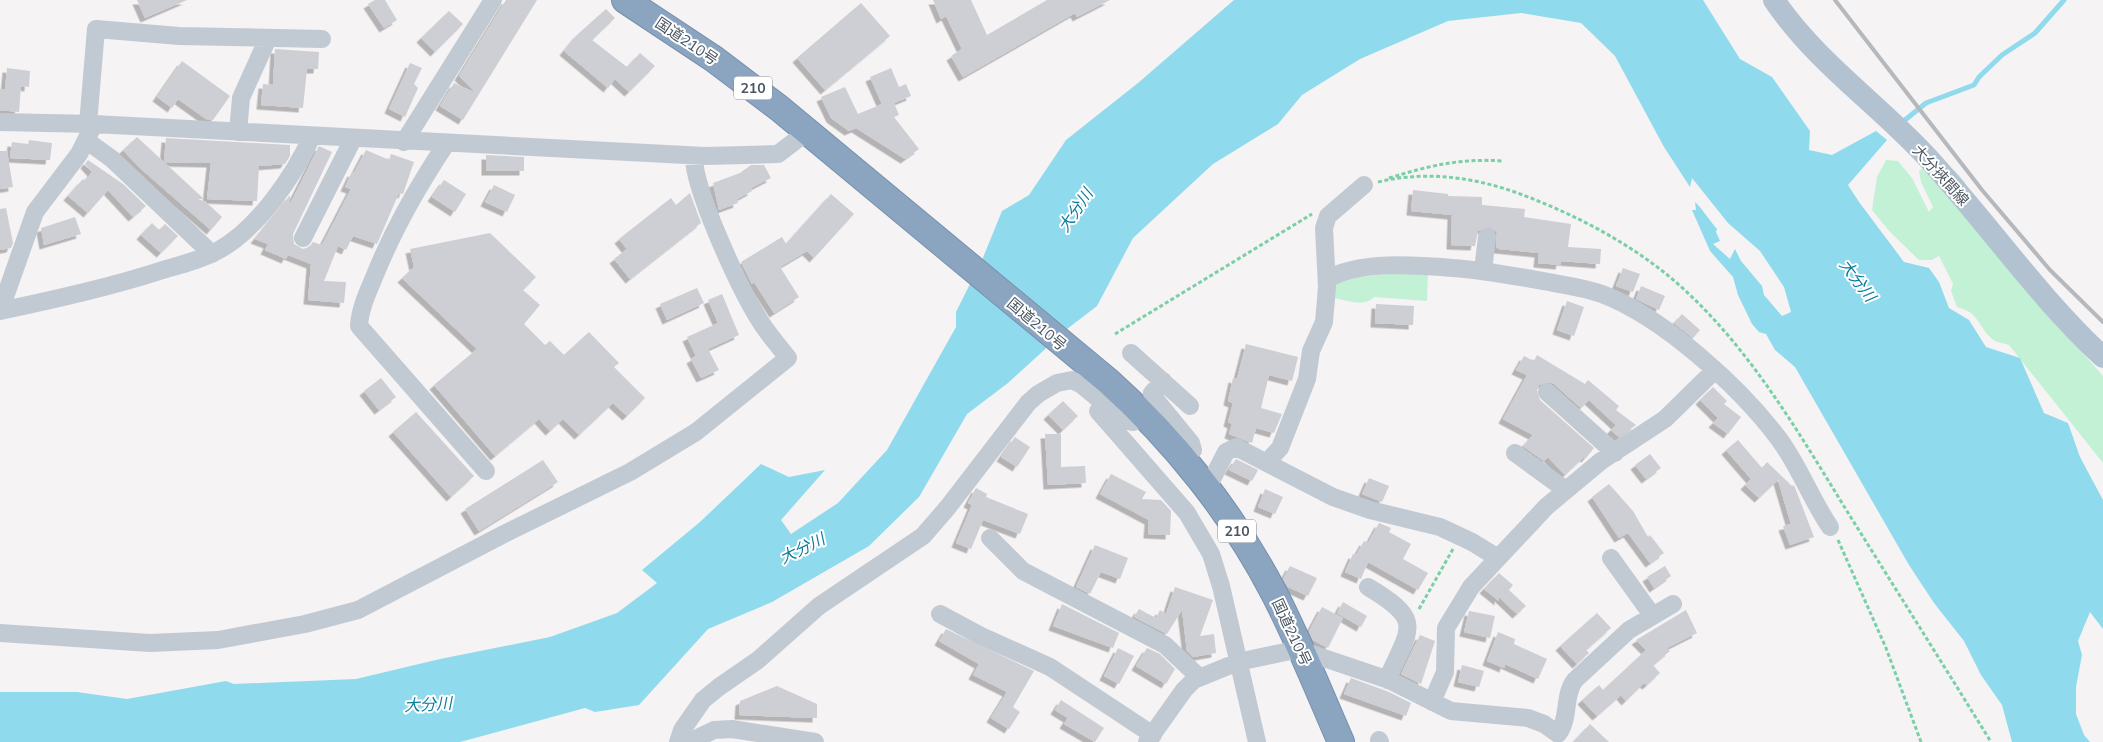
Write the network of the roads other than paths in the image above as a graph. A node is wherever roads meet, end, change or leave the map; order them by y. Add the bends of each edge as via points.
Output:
1 (493, 0) edge
2 (1774, 0) edge
3 (640, 4) edge
4 (268, 38) junction
5 (322, 39) dead end
6 (0, 122) edge
7 (90, 130) junction
8 (238, 132) junction
9 (808, 132) junction
10 (312, 136) junction
11 (353, 139) junction
12 (404, 142) junction
13 (446, 144) junction
14 (694, 156) junction
15 (1364, 185) road end
16 (1487, 237) dead end
17 (303, 238) dead end
18 (212, 254) junction
19 (1482, 270) junction
20 (1327, 280) junction
21 (0, 311) edge
22 (1131, 353) dead end
23 (2103, 357) edge
24 (1714, 371) junction
25 (1065, 380) junction
26 (1163, 381) junction
27 (1547, 392) dead end
28 (1190, 406) dead end
29 (1144, 416) junction
30 (1515, 453) dead end
31 (1614, 453) junction
32 (1183, 460) junction
33 (1267, 462) junction
34 (486, 472) dead end
35 (1207, 489) junction
36 (1566, 490) junction
37 (1830, 527) road end
38 (990, 538) dead end
39 (1498, 558) junction
40 (1611, 558) dead end
41 (1368, 587) dead end
42 (1673, 604) dead end
43 (940, 614) dead end
44 (1652, 615) junction
45 (0, 633) edge
46 (1302, 651) junction
47 (1238, 662) junction
48 (1199, 677) junction
49 (1387, 680) junction
50 (1432, 702) junction
51 (1150, 738) edge
52 (678, 742) edge
53 (689, 742) edge
54 (815, 742) edge
55 (1256, 742) edge
56 (1341, 742) edge

1 - 12 street
2 - 23 main road, 大分挾間線 via 1821,58 1926,155 2050,302
3 - 9 highway, 国道210号 / 210
4 - 5 street
4 - 7 street via 96,30
4 - 8 street via 241,98
6 - 7 street
7 - 8 street
7 - 18 street via 112,159
7 - 21 street via 79,154 35,212
8 - 10 street
9 - 14 street via 778,154
9 - 29 highway, 国道210号 / 210 via 1120,392
10 - 11 street
10 - 18 street via 298,164 271,201 238,236
11 - 12 street
11 - 17 street
12 - 13 street
13 - 14 street
13 - 34 street via 414,194 382,258 360,312 359,326
14 - 45 street via 695,172 704,199 730,259 761,322 788,358 696,432 630,472 358,610 305,624 218,640 150,643
15 - 20 street via 1326,219
16 - 19 street
18 - 21 street via 109,286
19 - 20 street via 1380,267 1338,274
19 - 24 street via 1568,286 1615,300 1674,336
20 - 33 street via 1324,322 1311,351 1307,378 1280,448
22 - 26 street
24 - 31 street via 1665,419
24 - 37 street via 1779,439
25 - 29 street via 1077,382 1124,420 1133,422
25 - 47 street via 1125,440 1201,534 1217,571
25 - 52 street via 1032,399 923,536 819,606 758,660 719,686 703,700 682,730
26 - 28 street
26 - 32 street via 1152,393 1191,443 1193,450
27 - 31 street
29 - 32 highway, 国道210号 / 210
30 - 36 street
31 - 36 street
32 - 35 highway, 国道210号 / 210
33 - 35 street via 1232,448 1226,452
33 - 39 street via 1348,503 1428,523 1462,536
35 - 46 highway, 国道210号 / 210 via 1261,570
36 - 39 street
38 - 48 street via 1023,571 1165,645
39 - 50 street via 1464,597 1446,628 1445,672
40 - 44 street
41 - 49 street via 1394,603 1408,620 1409,630
42 - 44 street
43 - 51 street via 1050,667
44 - 50 street via 1617,639 1575,680 1570,687 1563,726 1558,734 1528,718 1457,712
46 - 47 street
46 - 49 street
46 - 56 highway, 国道210号 / 210
47 - 48 street
47 - 55 street
48 - 51 street via 1184,690
49 - 50 street
53 - 54 street via 714,730 732,729

